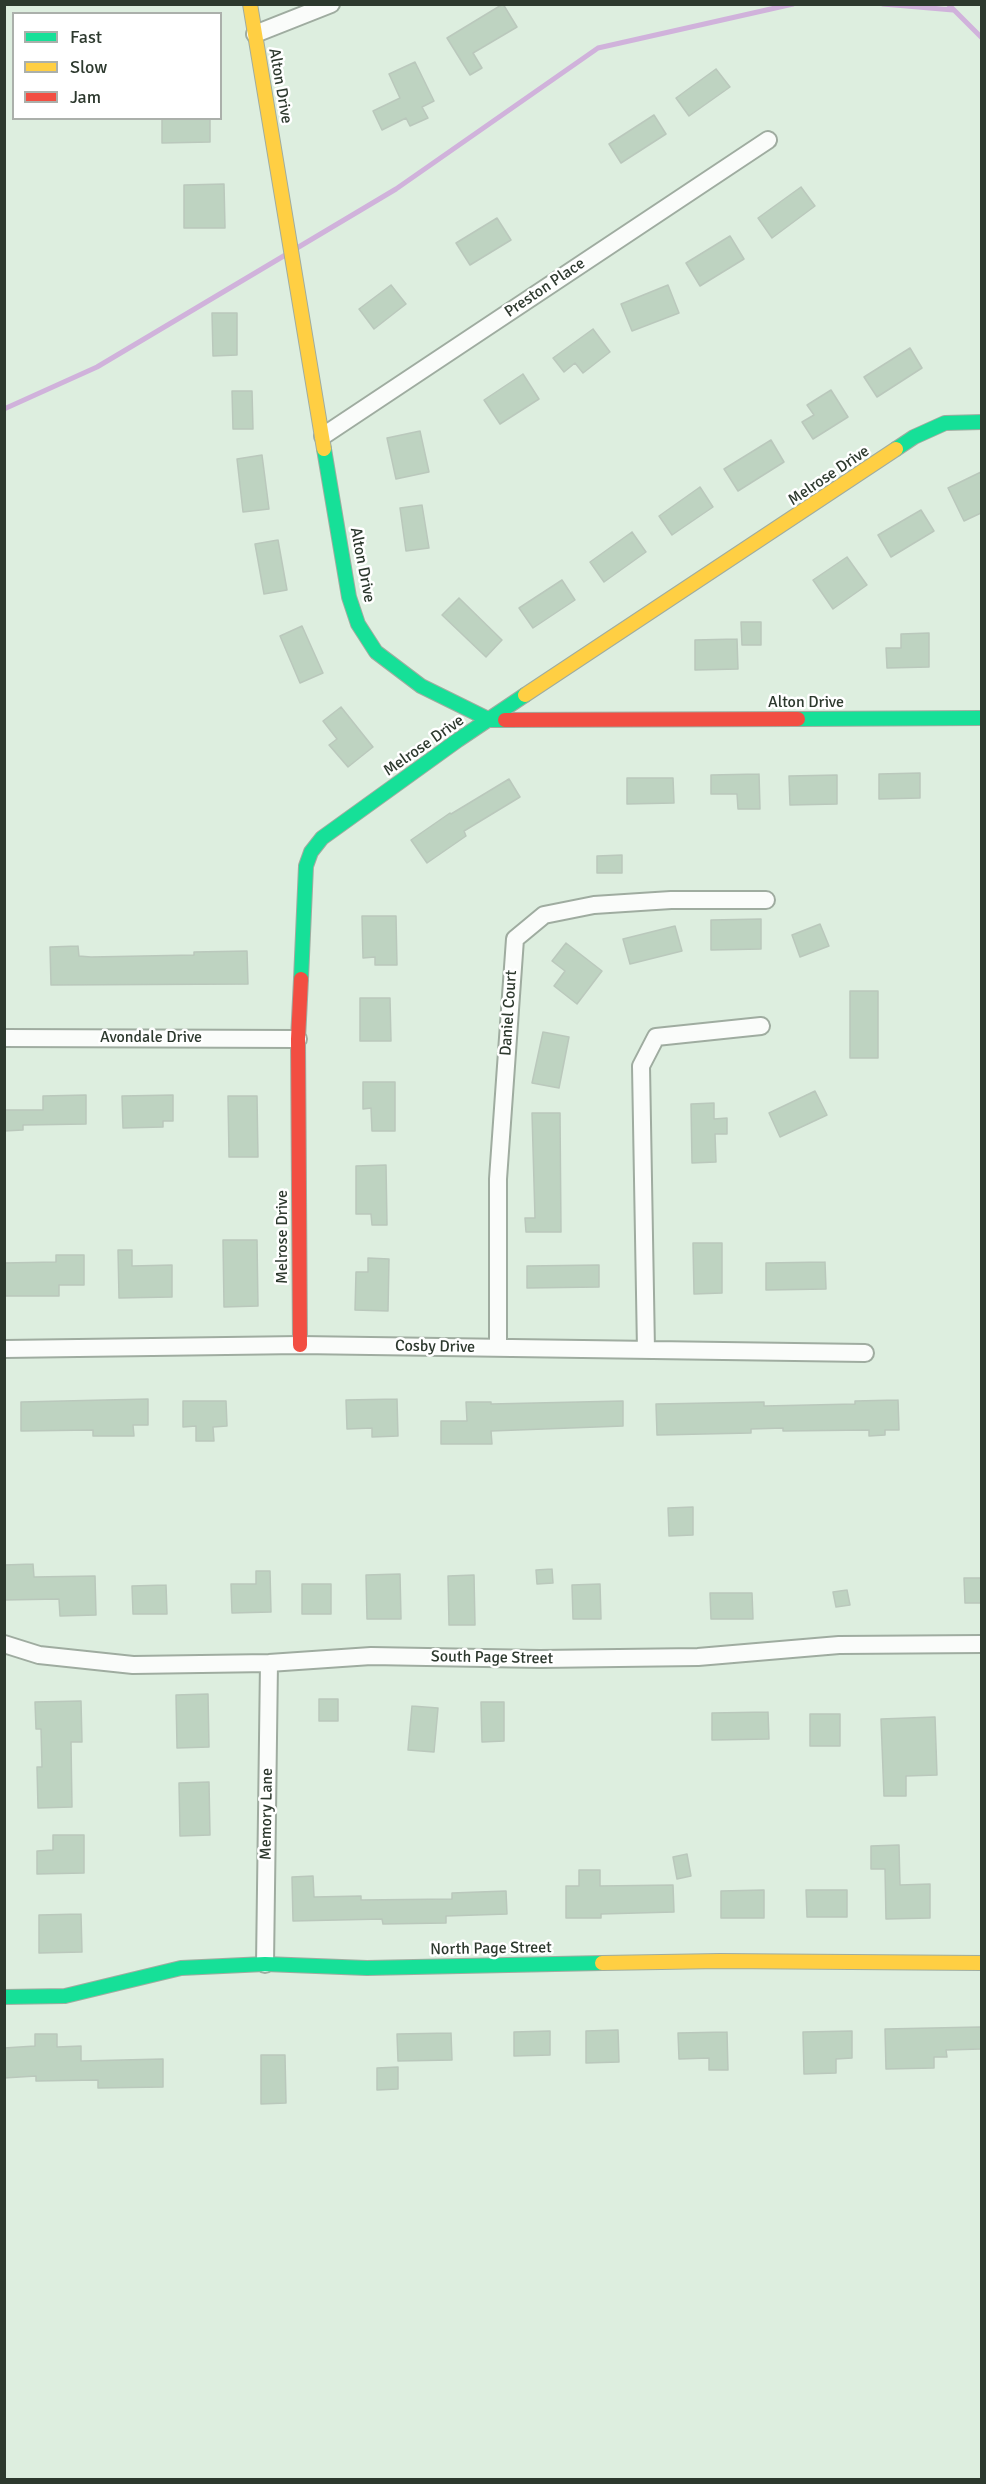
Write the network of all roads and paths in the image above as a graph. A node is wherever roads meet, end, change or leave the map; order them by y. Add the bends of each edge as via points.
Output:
1 (250, 4) edge
2 (331, 4) edge
3 (255, 34) junction
4 (768, 140) dead end
5 (981, 422) edge
6 (323, 436) junction
7 (981, 718) edge
8 (490, 720) junction
9 (766, 900) dead end
10 (761, 1026) dead end
11 (4, 1038) edge
12 (298, 1039) junction
13 (300, 1345) junction
14 (498, 1348) junction
15 (4, 1349) edge
16 (646, 1350) junction
17 (865, 1353) dead end
18 (4, 1644) edge
19 (981, 1644) edge
20 (269, 1663) junction
21 (981, 1963) edge
22 (265, 1964) junction
23 (4, 1997) edge

1 - 3 street, Alton Drive
2 - 3 street
3 - 6 street, Alton Drive
4 - 6 street, Preston Place
5 - 8 street, Melrose Drive via 945,423 914,437
6 - 8 street, Alton Drive via 358,624 376,651 421,686
7 - 8 street, Alton Drive
8 - 12 street, Melrose Drive via 322,838 311,852 306,866
9 - 14 street, Daniel Court via 594,905 543,915 515,939 498,1179
10 - 16 street via 656,1037 641,1066
11 - 12 street, Avondale Drive
12 - 13 street, Melrose Drive
13 - 14 street, Cosby Drive
13 - 15 street, Cosby Drive
14 - 16 street, Cosby Drive
16 - 17 street, Cosby Drive
18 - 20 street, South Page Street via 39,1655 133,1665
19 - 20 street, South Page Street via 839,1645 698,1657 370,1656
20 - 22 street, Memory Lane
21 - 22 street, North Page Street via 720,1961 367,1968
22 - 23 street, North Page Street via 181,1968 65,1996

